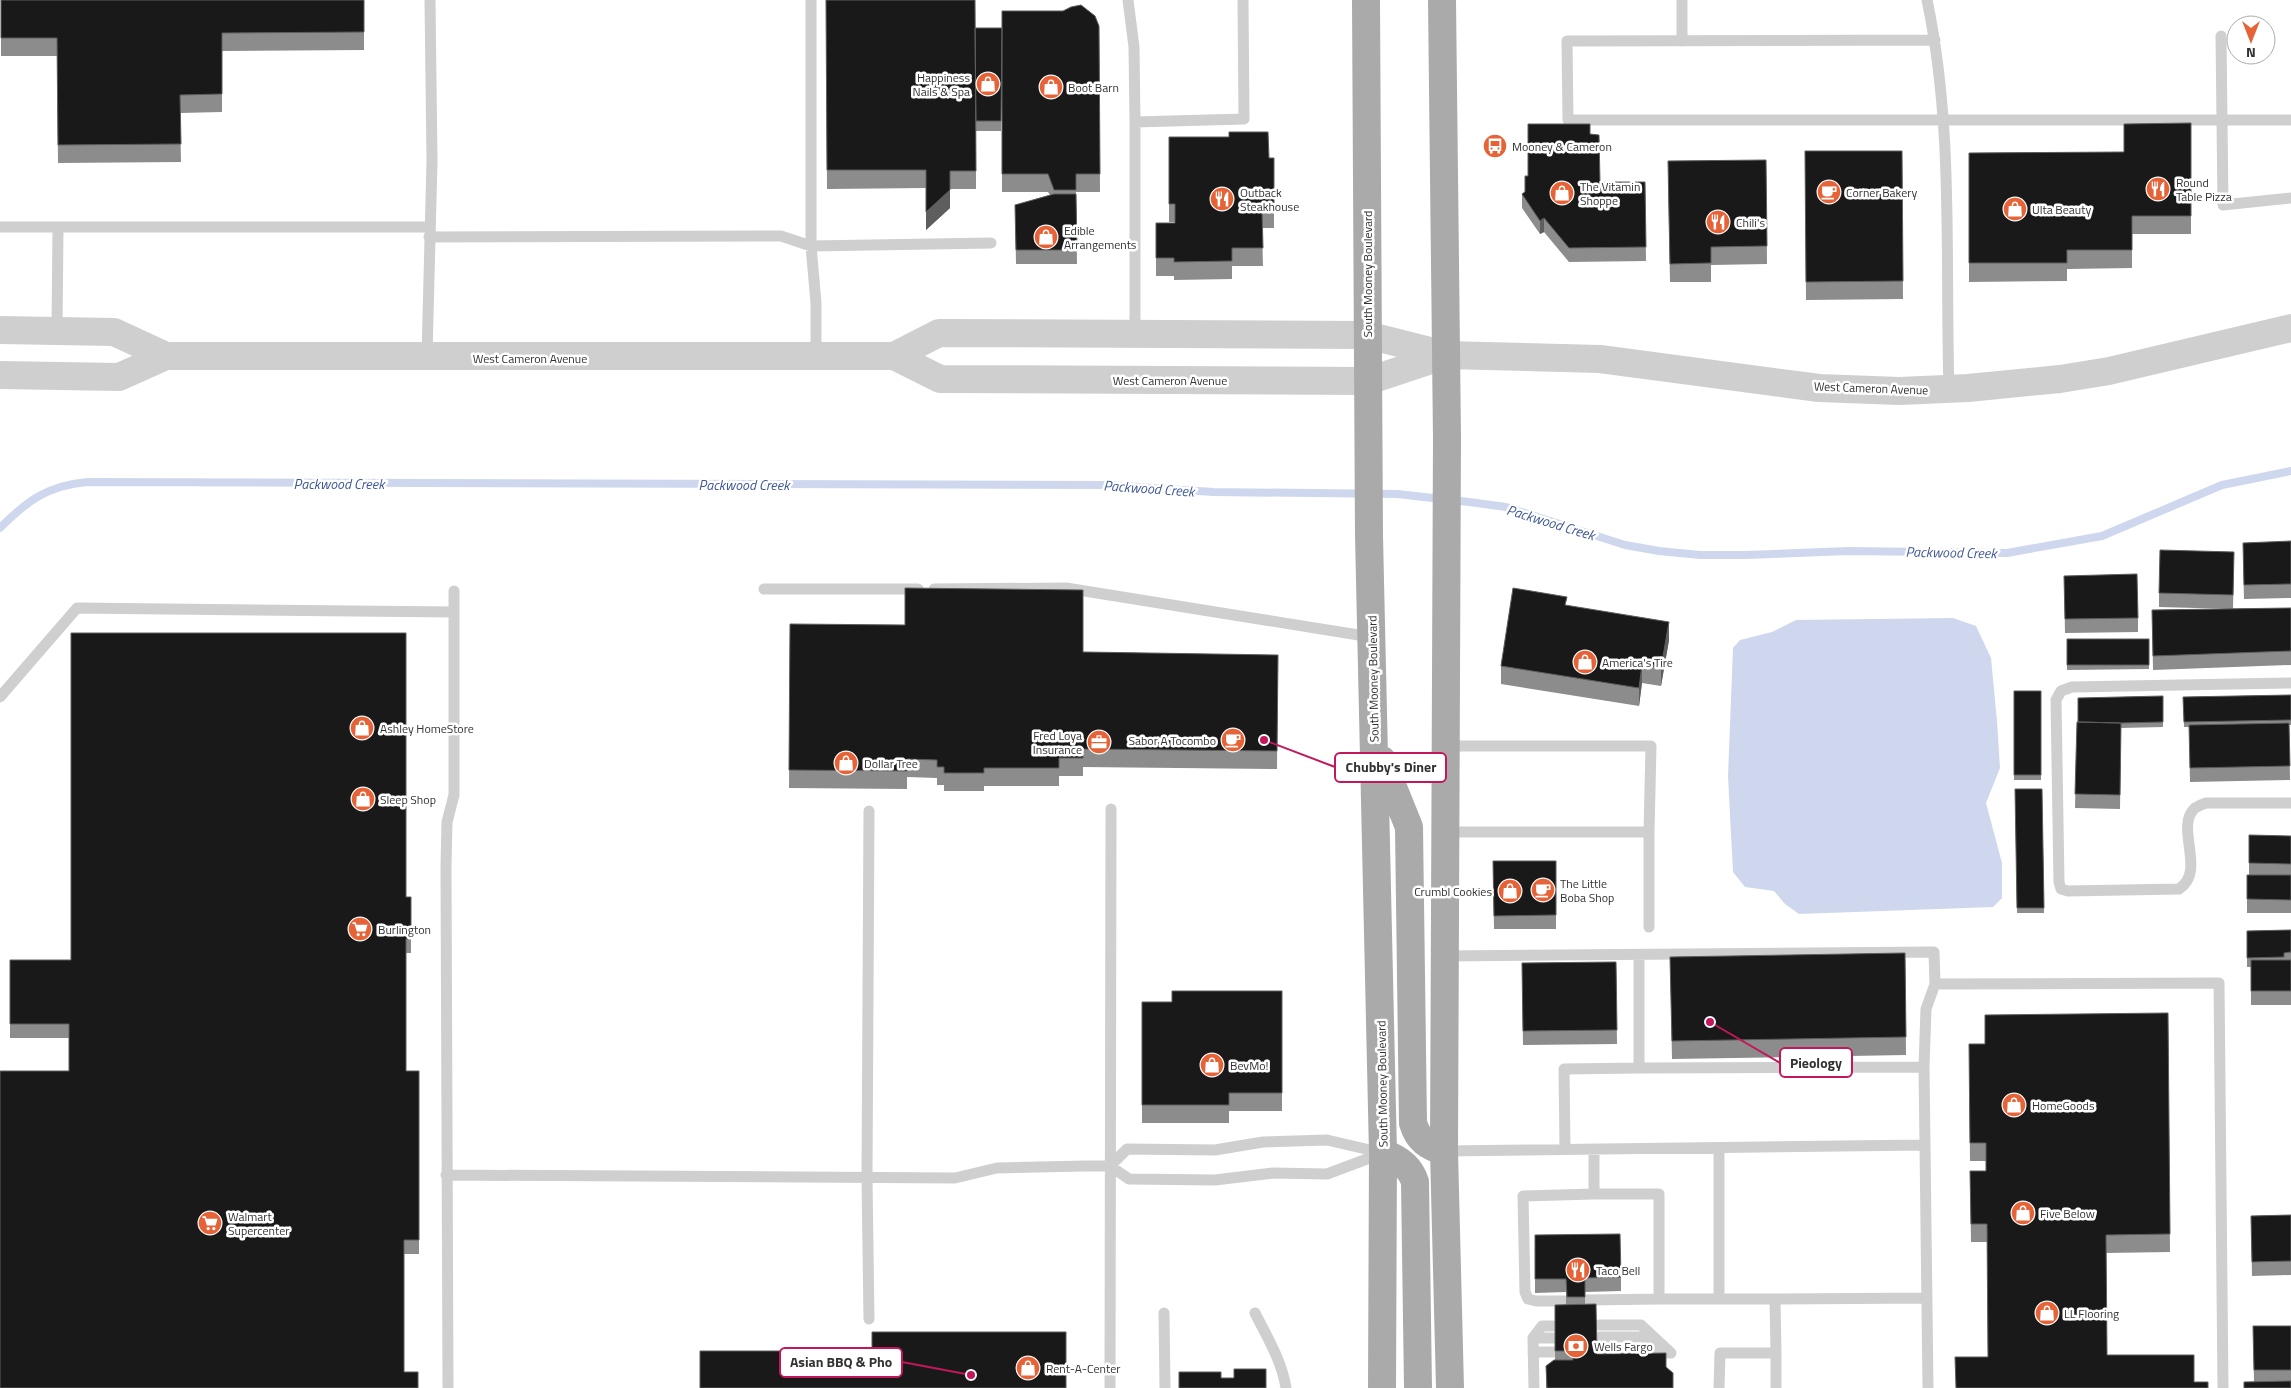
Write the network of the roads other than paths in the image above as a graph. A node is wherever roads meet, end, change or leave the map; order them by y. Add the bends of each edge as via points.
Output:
1 (430, 0) edge
2 (811, 0) edge
3 (1128, 0) edge
4 (1243, 0) edge
5 (1366, 0) edge
6 (1442, 0) edge
7 (1682, 0) edge
8 (1927, 0) edge
9 (2221, 36) dead end
10 (1935, 40) junction
11 (1682, 41) junction
12 (1944, 119) junction
13 (2291, 120) edge
14 (2222, 121) junction
15 (1135, 122) junction
16 (2291, 198) edge
17 (0, 227) edge
18 (58, 228) junction
19 (429, 232) junction
20 (991, 244) dead end
21 (812, 246) junction
22 (2291, 328) edge
23 (0, 330) edge
24 (57, 331) junction
25 (1135, 333) junction
26 (1368, 335) junction
27 (1446, 354) junction
28 (166, 356) junction
29 (894, 356) junction
30 (427, 358) junction
31 (816, 358) junction
32 (0, 375) edge
33 (1368, 381) junction
34 (1949, 390) junction
35 (764, 589) dead end
36 (454, 591) dead end
37 (454, 612) junction
38 (1371, 637) junction
39 (2291, 683) edge
40 (0, 697) edge
41 (1374, 741) junction
42 (1444, 746) junction
43 (2291, 802) edge
44 (1111, 809) dead end
45 (869, 811) dead end
46 (1444, 832) junction
47 (1650, 832) junction
48 (1649, 927) dead end
49 (1639, 955) junction
50 (1444, 956) junction
51 (1935, 984) junction
52 (1924, 1067) junction
53 (1639, 1068) junction
54 (1925, 1145) junction
55 (1720, 1148) junction
56 (1565, 1149) junction
57 (1594, 1149) junction
58 (1444, 1151) junction
59 (1383, 1153) junction
60 (1110, 1166) junction
61 (446, 1175) junction
62 (867, 1178) junction
63 (1594, 1194) junction
64 (1720, 1298) junction
65 (1776, 1298) junction
66 (1927, 1298) junction
67 (1659, 1299) junction
68 (1587, 1300) edge
69 (1565, 1301) edge
70 (1164, 1313) dead end
71 (1255, 1313) dead end
72 (868, 1319) dead end
73 (1599, 1325) dead end
74 (1553, 1326) edge
75 (1600, 1337) dead end
76 (1533, 1338) junction
77 (1554, 1338) edge
78 (1600, 1351) dead end
79 (1533, 1352) junction
80 (1553, 1352) edge
81 (1671, 1353) junction
82 (1776, 1353) junction
83 (1643, 1365) edge
84 (448, 1388) edge
85 (1110, 1388) edge
86 (1165, 1388) edge
87 (1286, 1388) edge
88 (1382, 1388) edge
89 (1418, 1388) edge
90 (1450, 1388) edge
91 (1534, 1388) edge
92 (1720, 1388) edge
93 (1776, 1388) edge
94 (1928, 1388) edge
95 (2223, 1388) edge

1 - 19 lane via 432,161
2 - 21 lane
3 - 15 lane via 1134,47
4 - 15 lane via 1244,118
5 - 26 main road, South Mooney Boulevard
6 - 27 main road
7 - 11 lane
8 - 10 lane
9 - 14 lane
10 - 11 lane
10 - 12 lane
11 - 12 lane via 1567,41 1568,120
12 - 14 lane
12 - 34 lane
13 - 14 lane
14 - 16 lane via 2223,205
15 - 25 lane
17 - 18 lane
18 - 19 lane
18 - 24 lane
19 - 21 lane via 781,236
19 - 30 lane
20 - 21 lane
21 - 31 lane
22 - 34 street, West Cameron Avenue via 2109,370
23 - 24 street, West Cameron Avenue
24 - 28 street, West Cameron Avenue via 114,332
25 - 26 street, West Cameron Avenue
25 - 29 street, West Cameron Avenue via 939,332
26 - 27 street, West Cameron Avenue
26 - 33 main road, South Mooney Boulevard
27 - 33 street, West Cameron Avenue
27 - 34 street, West Cameron Avenue via 1600,359 1840,390
27 - 42 main road
28 - 30 street, West Cameron Avenue
28 - 32 street, West Cameron Avenue via 119,377
29 - 31 street, West Cameron Avenue
29 - 33 street, West Cameron Avenue via 940,379
30 - 31 street, West Cameron Avenue
33 - 38 main road, South Mooney Boulevard
35 - 38 lane via 1066,588
36 - 37 lane
37 - 40 lane via 77,608
37 - 61 lane via 454,794 447,822 446,866
38 - 41 main road, South Mooney Boulevard
39 - 43 lane via 2072,686 2061,691 2056,700 2058,882 2061,889 2068,891 2178,889 2187,884 2190,876 2189,822 2194,809 2206,803
41 - 58 main road via 1409,827 1413,1123 1421,1140
41 - 59 main road, South Mooney Boulevard
42 - 46 main road
42 - 47 lane via 1650,746
44 - 60 lane
45 - 62 lane
46 - 47 lane
46 - 50 main road
47 - 48 lane
49 - 50 lane
49 - 51 lane via 1934,952
49 - 53 lane
50 - 58 main road
51 - 52 lane via 1926,1009
51 - 95 lane via 2219,984
52 - 53 lane
52 - 54 lane
53 - 56 lane via 1564,1069
54 - 55 lane
54 - 66 lane
55 - 57 lane
55 - 64 lane
56 - 57 lane
56 - 58 lane
57 - 63 lane
58 - 90 main road
59 - 60 lane via 1327,1174 1273,1173 1215,1180 1129,1179
59 - 60 lane via 1326,1140 1262,1142 1215,1150 1127,1149
59 - 88 main road, South Mooney Boulevard
59 - 89 main road via 1402,1162 1415,1182
60 - 62 lane via 997,1168 955,1178
60 - 85 lane
61 - 62 lane
61 - 84 lane
62 - 72 lane
63 - 67 lane via 1659,1194
63 - 69 lane via 1523,1196 1525,1292 1528,1298 1536,1301
64 - 65 lane
64 - 67 lane
65 - 66 lane
65 - 82 lane
66 - 94 lane
67 - 68 lane
70 - 86 lane
71 - 87 lane via 1281,1366
73 - 81 lane via 1641,1325
74 - 76 lane via 1542,1326
75 - 81 lane via 1642,1337
76 - 77 lane
76 - 79 lane
78 - 81 lane
79 - 80 lane
79 - 91 lane via 1538,1366
81 - 83 lane
82 - 92 lane via 1720,1353
82 - 93 lane

